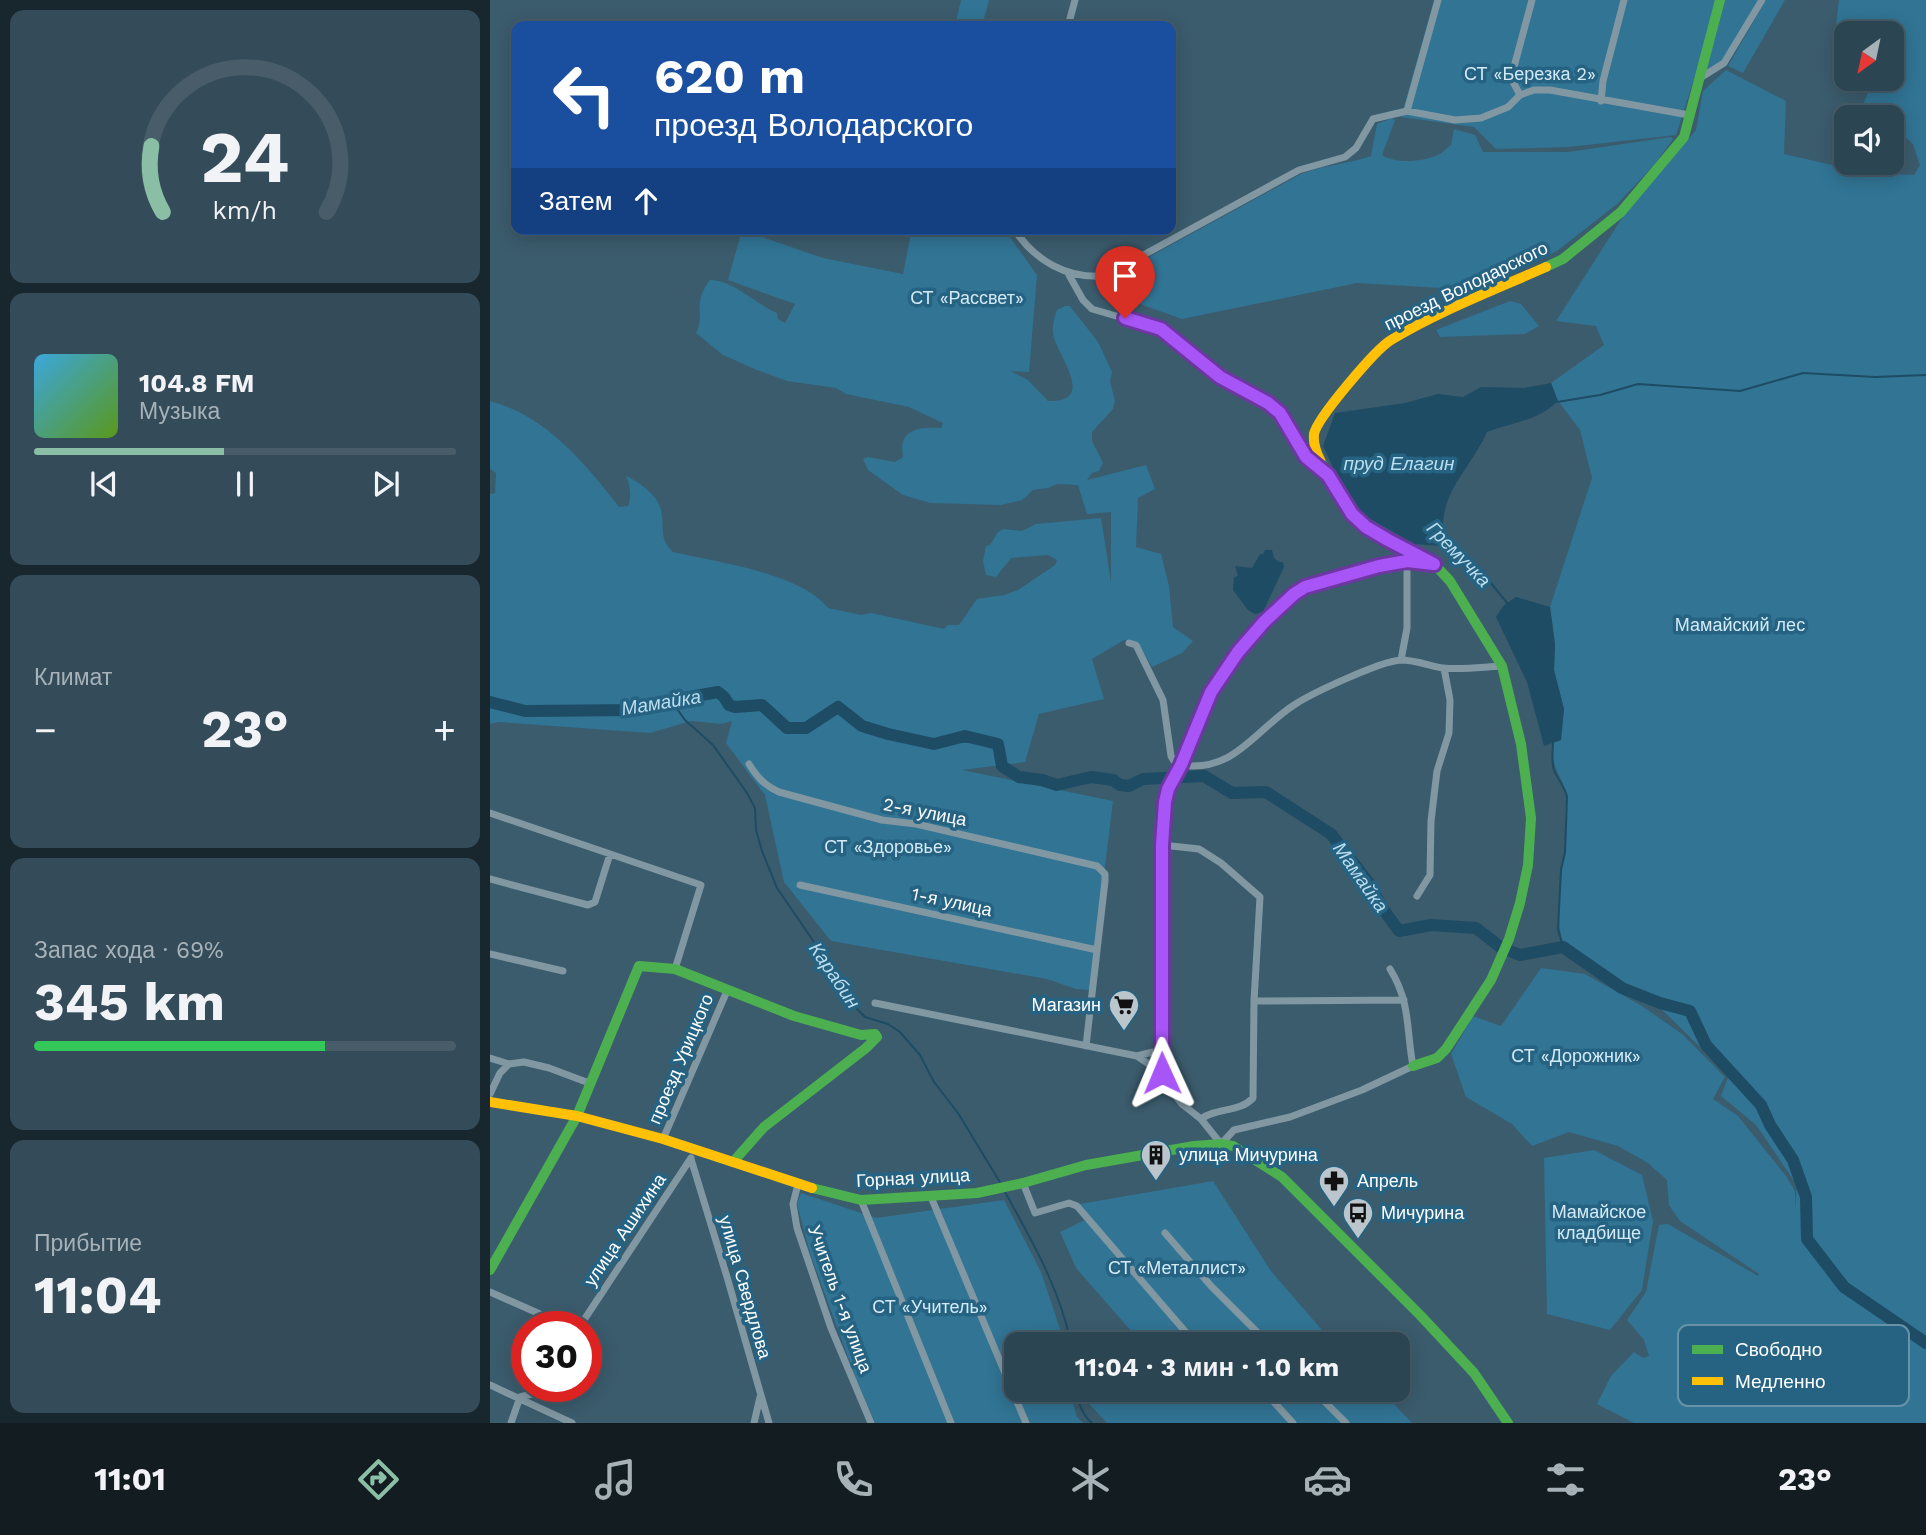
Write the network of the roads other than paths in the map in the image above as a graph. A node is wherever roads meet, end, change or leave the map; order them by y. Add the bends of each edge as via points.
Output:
1 (1075, 0) edge
2 (1438, 0) edge
3 (1532, 0) edge
4 (1624, 0) edge
5 (1720, 0) edge
6 (1762, 0) edge
7 (1069, 21) edge
8 (1700, 78) junction
9 (1520, 95) junction
10 (1601, 101) junction
11 (1407, 111) junction
12 (1689, 115) junction
13 (1020, 235) edge
14 (1069, 275) junction
15 (1328, 475) junction
16 (1407, 561) junction
17 (1434, 564) junction
18 (1129, 643) dead end
19 (1401, 660) junction
20 (1502, 666) junction
21 (1444, 668) junction
22 (749, 764) dead end
23 (1178, 768) junction
24 (490, 813) edge
25 (1162, 845) junction
26 (610, 854) junction
27 (490, 879) edge
28 (800, 885) dead end
29 (1417, 896) dead end
30 (1097, 950) junction
31 (490, 954) edge
32 (675, 969) junction
33 (1390, 969) dead end
34 (563, 971) dead end
35 (727, 991) junction
36 (1404, 1000) junction
37 (1254, 1001) junction
38 (875, 1003) dead end
39 (1086, 1046) junction
40 (1161, 1050) junction
41 (1137, 1056) junction
42 (490, 1058) edge
43 (509, 1064) junction
44 (1413, 1066) junction
45 (1162, 1073) junction
46 (589, 1083) junction
47 (490, 1094) edge
48 (490, 1102) edge
49 (578, 1116) junction
50 (1201, 1119) junction
51 (663, 1139) junction
52 (1221, 1144) junction
53 (692, 1154) junction
54 (733, 1162) junction
55 (1023, 1183) junction
56 (798, 1184) junction
57 (937, 1197) junction
58 (861, 1200) junction
59 (1166, 1233) dead end
60 (490, 1270) edge
61 (490, 1292) edge
62 (533, 1311) edge
63 (590, 1311) edge
64 (1186, 1332) edge
65 (1257, 1332) edge
66 (490, 1385) edge
67 (511, 1393) edge
68 (760, 1396) junction
69 (518, 1402) edge
70 (530, 1402) edge
71 (1274, 1402) edge
72 (1325, 1402) edge
73 (511, 1423) edge
74 (572, 1423) edge
75 (754, 1423) edge
76 (769, 1423) edge
77 (871, 1423) edge
78 (951, 1423) edge
79 (1026, 1423) edge
80 (1293, 1423) edge
81 (1346, 1423) edge
82 (1508, 1423) edge

1 - 7 street
2 - 11 street
3 - 9 street via 1511,78
4 - 10 street via 1602,80
5 - 8 street, проезд Володарского
6 - 8 street via 1724,63
8 - 12 street, проезд Володарского
9 - 10 street via 1550,90
9 - 11 street via 1508,107 1481,118 1455,120
10 - 12 street
11 - 14 street via 1373,119 1356,148 1345,157 1299,170 1111,273
12 - 15 street, проезд Володарского via 1684,137 1620,212 1563,259 1424,322 1376,352 1314,432 1317,454
13 - 14 street via 1039,256
14 - 15 street via 1092,309 1161,329 1220,377 1268,403 1280,413 1306,457
15 - 17 street, проезд Володарского via 1352,514 1366,527
16 - 17 street
16 - 19 street via 1407,628
16 - 23 street via 1305,587 1294,594 1238,652 1211,692
17 - 20 street, проезд Володарского via 1450,581
18 - 23 street via 1136,645 1163,700 1171,756
19 - 21 street
19 - 23 street via 1373,667 1297,703 1224,761
20 - 21 street
20 - 44 street, проезд Володарского via 1521,744 1531,818 1520,903 1491,980 1446,1049 1437,1058
21 - 29 street via 1450,700 1449,733 1437,771 1430,875
22 - 30 street, 2-я улица via 769,788 779,792 882,820 1097,866 1105,874
23 - 25 street via 1168,789
24 - 26 street
25 - 37 street via 1199,849 1260,897
25 - 40 street
26 - 27 street via 596,902 588,905
26 - 32 street via 701,885
28 - 30 street, 1-я улица
30 - 39 street
31 - 34 street
32 - 35 street
32 - 46 street via 639,966
33 - 36 street
35 - 51 street, проезд Урицкого
35 - 54 street via 794,1016 877,1037 764,1127
36 - 37 street
36 - 44 street
37 - 50 street via 1253,1098 1244,1106 1210,1112
38 - 39 street
39 - 41 street
40 - 41 street
40 - 45 street
41 - 45 street
42 - 43 street
43 - 46 street via 549,1068
43 - 47 street
44 - 52 street, проезд Володарского via 1290,1117 1234,1130
45 - 50 street via 1182,1104
46 - 49 street
48 - 49 street, Горная улица
49 - 51 street, Горная улица
49 - 60 street
50 - 52 street
51 - 53 street, Горная улица
52 - 55 street, Горная улица via 1086,1166
52 - 82 street via 1250,1154 1292,1187 1465,1363
53 - 54 street, Горная улица
53 - 63 street, улица Ашихина
53 - 68 street, улица Свердлова
54 - 56 street, Горная улица
55 - 57 street, Горная улица
55 - 64 street via 1035,1213 1069,1203 1077,1206
56 - 58 street, Горная улица
56 - 77 street, Учитель 1-я улица via 793,1203 797,1228 831,1328
57 - 58 street, Горная улица
57 - 79 street
58 - 78 street
59 - 65 street
61 - 62 street
66 - 67 street
68 - 75 street
68 - 76 street, улица Свердлова
69 - 73 street
70 - 74 street
71 - 80 street
72 - 81 street

